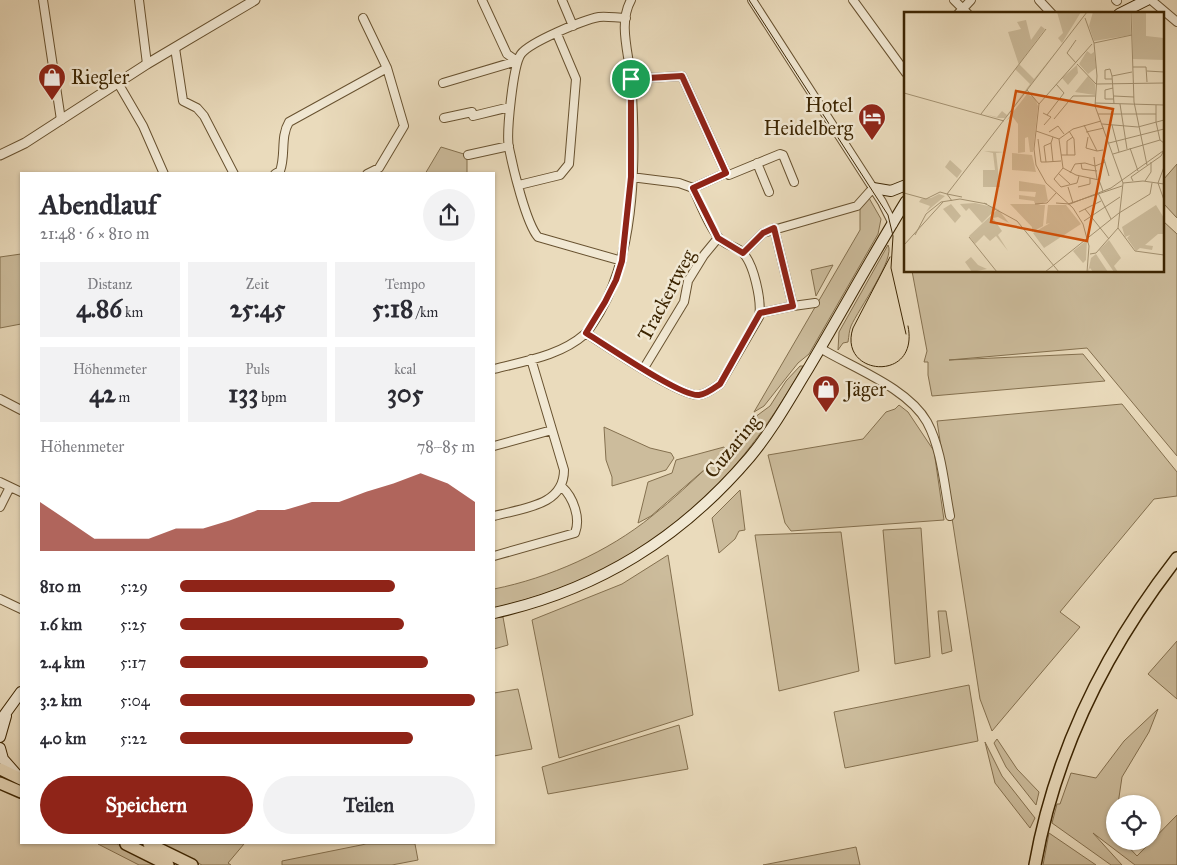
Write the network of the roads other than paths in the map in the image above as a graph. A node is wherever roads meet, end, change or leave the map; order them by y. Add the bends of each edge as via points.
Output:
1 (43, 0) edge
2 (139, 0) edge
3 (255, 0) edge
4 (482, 0) edge
5 (562, 0) edge
6 (631, 0) edge
7 (752, 0) edge
8 (853, 0) edge
9 (954, 0) edge
10 (971, 0) edge
11 (1039, 0) edge
12 (1149, 0) edge
13 (963, 12) edge
14 (1050, 12) edge
15 (1123, 12) edge
16 (1164, 12) edge
17 (1164, 12) edge
18 (363, 18) dead end
19 (626, 18) junction
20 (1175, 21) edge
21 (573, 26) junction
22 (557, 34) junction
23 (175, 48) junction
24 (517, 61) junction
25 (147, 64) junction
26 (387, 68) junction
27 (904, 69) edge
28 (631, 79) junction
29 (118, 83) junction
30 (443, 84) dead end
31 (510, 107) junction
32 (444, 118) dead end
33 (61, 120) junction
34 (509, 146) junction
35 (0, 155) edge
36 (468, 155) dead end
37 (757, 163) junction
38 (163, 172) edge
39 (233, 172) edge
40 (280, 172) edge
41 (371, 172) edge
42 (726, 173) junction
43 (631, 177) junction
44 (794, 182) dead end
45 (519, 185) junction
46 (904, 186) edge
47 (693, 188) junction
48 (873, 188) junction
49 (769, 192) dead end
50 (904, 205) edge
51 (893, 224) junction
52 (774, 228) junction
53 (718, 238) junction
54 (743, 253) junction
55 (622, 261) junction
56 (815, 303) dead end
57 (793, 306) junction
58 (760, 313) junction
59 (586, 333) junction
60 (820, 348) junction
61 (531, 359) junction
62 (644, 368) junction
63 (495, 370) edge
64 (0, 398) edge
65 (20, 409) edge
66 (552, 430) junction
67 (495, 446) edge
68 (0, 482) edge
69 (10, 487) junction
70 (562, 487) junction
71 (20, 492) edge
72 (0, 507) edge
73 (495, 516) edge
74 (950, 516) dead end
75 (495, 556) edge
76 (1177, 558) edge
77 (0, 599) edge
78 (20, 609) edge
79 (495, 614) edge
80 (20, 693) edge
81 (7, 710) junction
82 (0, 721) edge
83 (0, 737) edge
84 (0, 748) edge
85 (0, 769) edge
86 (20, 778) edge
87 (20, 779) edge
88 (0, 783) edge
89 (20, 792) edge
90 (126, 844) edge
91 (149, 844) edge
92 (168, 865) edge
93 (192, 865) edge
94 (1035, 865) edge

1 - 33 street
2 - 25 street
3 - 23 street
4 - 24 street via 507,54
5 - 21 street
6 - 19 street
7 - 48 street
8 - 27 street
9 - 13 street
10 - 13 street
11 - 14 street
12 - 15 main road
12 - 16 street
17 - 20 street
18 - 26 street
19 - 21 street via 600,17
19 - 28 street
21 - 22 street
22 - 24 street via 534,43
22 - 45 street via 576,79 569,164 560,175
23 - 25 street
23 - 39 street via 183,101 204,116
24 - 30 street
24 - 31 street
25 - 29 street
26 - 40 street via 289,122 285,129
26 - 41 street via 404,126 379,168
28 - 42 street via 682,76
28 - 43 street
29 - 33 street
29 - 38 street via 143,126
31 - 32 street via 473,116 472,112
31 - 34 street
33 - 35 street via 26,143
34 - 36 street
34 - 45 street
37 - 42 street via 729,175
37 - 44 street via 783,155
37 - 49 street
42 - 47 street
43 - 47 street via 679,182
43 - 55 street
45 - 55 street via 528,221 538,237
46 - 48 main road via 891,191
47 - 53 street
48 - 51 street
48 - 52 street via 857,206
50 - 51 main road, Cuzaring
51 - 60 main road, Cuzaring
52 - 54 street via 763,233
52 - 57 street
53 - 54 street
53 - 62 street, Trackertweg via 688,281 684,302
54 - 58 street via 753,271
55 - 59 street via 609,295
56 - 57 street
57 - 58 street
58 - 62 street via 720,384 712,390 699,395 686,393
59 - 61 street via 562,349
59 - 62 street
60 - 74 street via 900,394 919,411 937,447
60 - 79 main road, Cuzaring via 784,409 751,455 684,523 624,565 596,580 544,600
61 - 63 street
61 - 66 street
64 - 65 street
66 - 67 street
66 - 70 street via 564,470
68 - 69 street
69 - 71 street
69 - 72 street
70 - 73 street via 544,502
70 - 75 street via 570,495 578,525 575,533
76 - 94 main road via 1137,612 1100,676 1073,733 1049,806
77 - 78 street
80 - 81 main road
81 - 82 main road
81 - 83 main road
84 - 86 main road via 3,759
85 - 87 main road
88 - 89 main road
90 - 92 main road
91 - 93 main road

